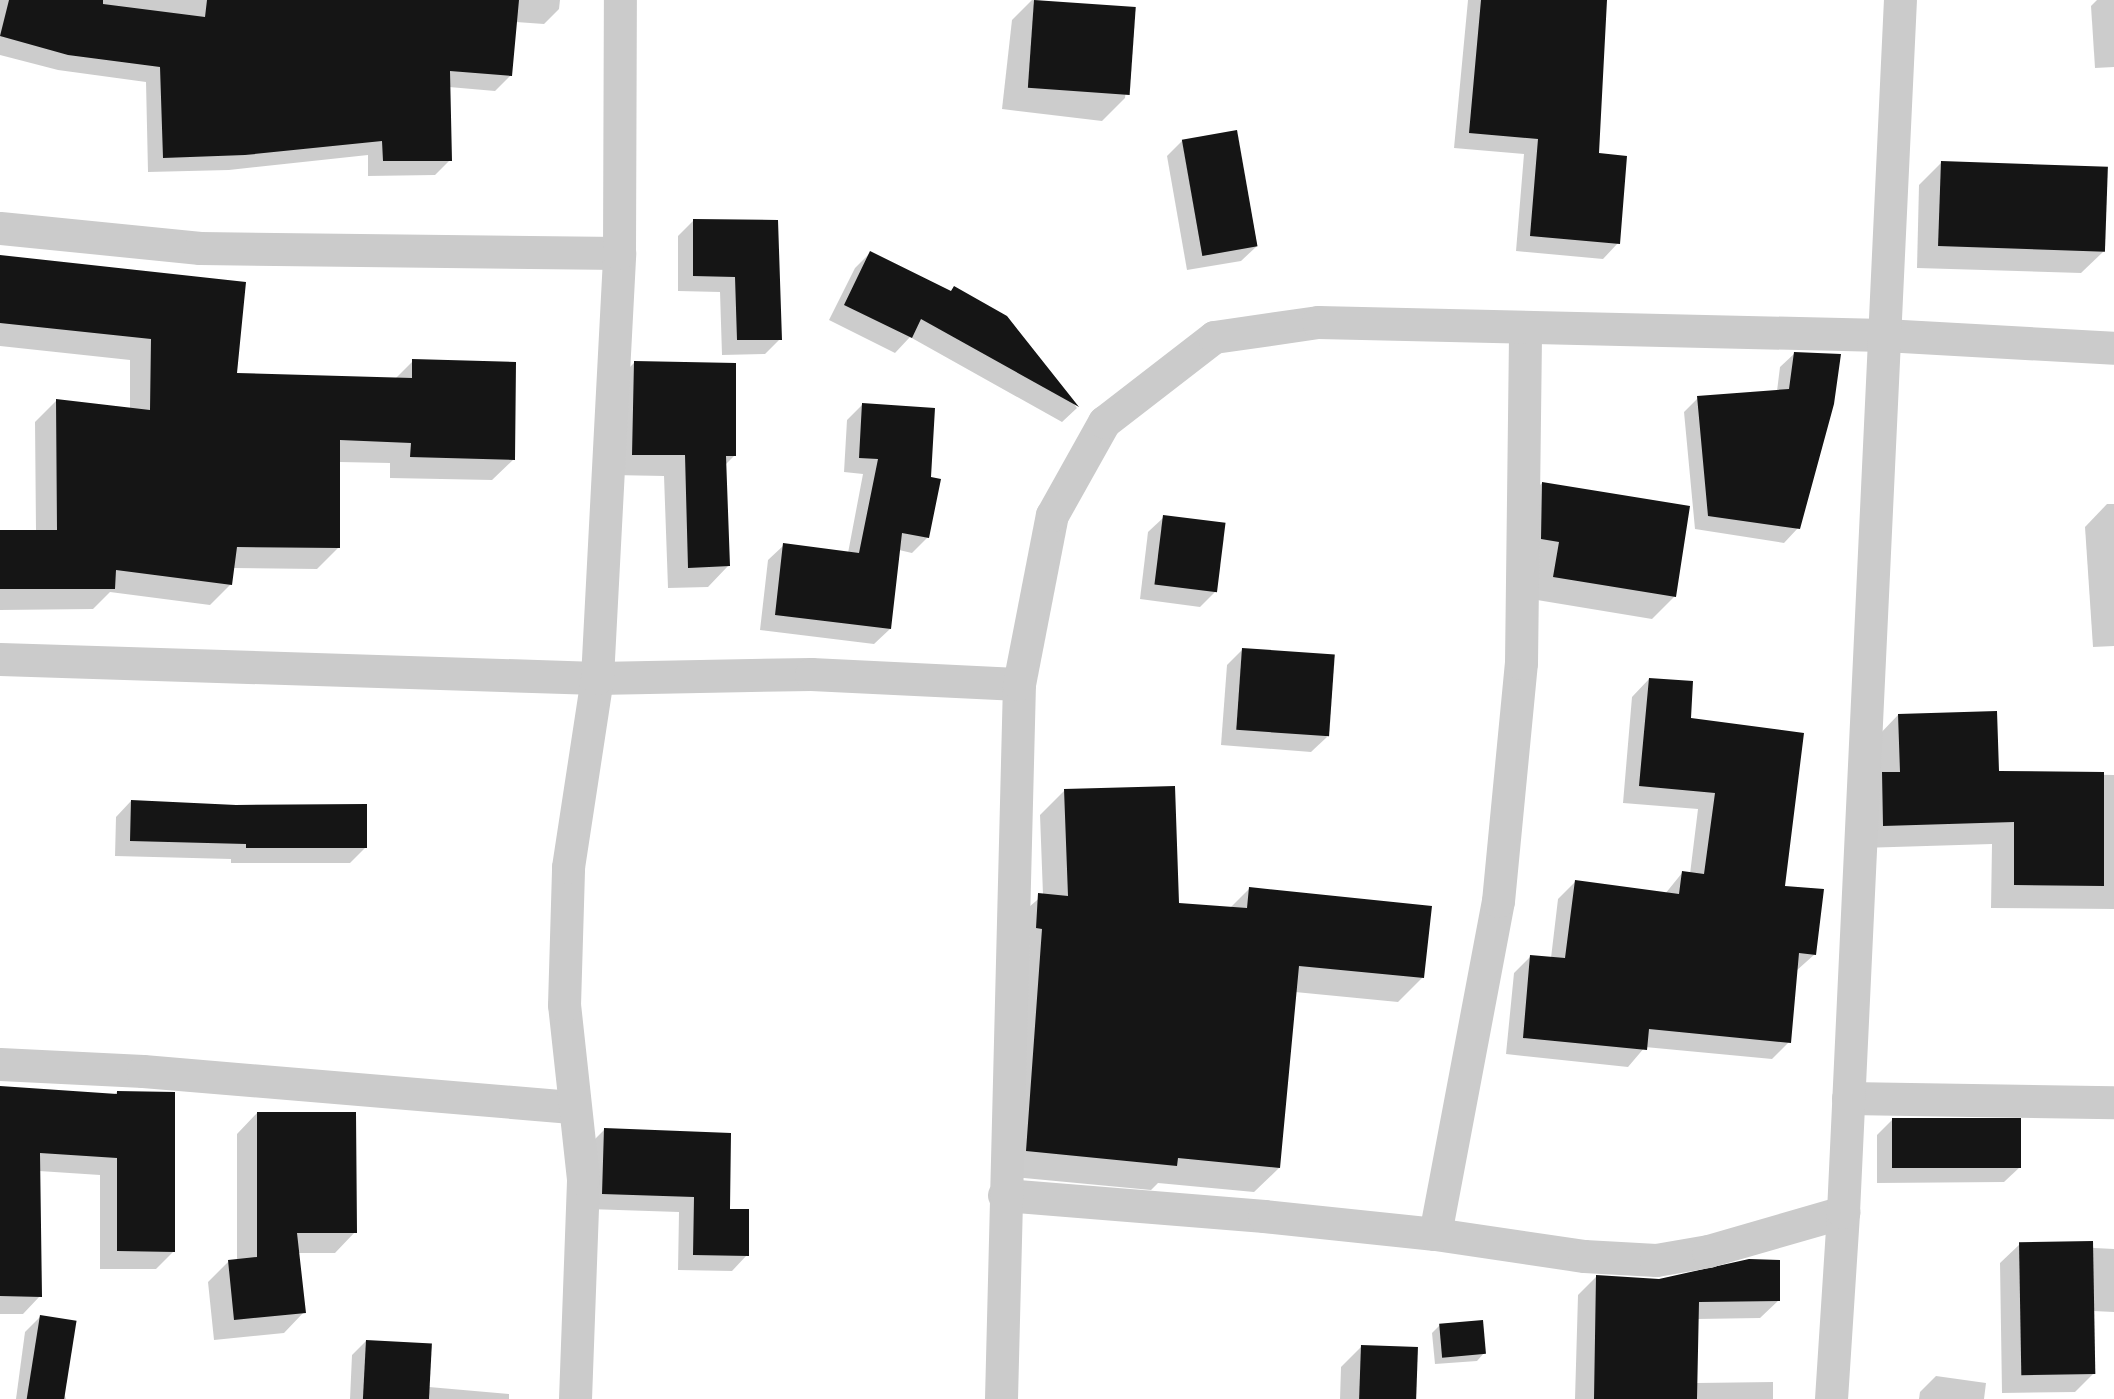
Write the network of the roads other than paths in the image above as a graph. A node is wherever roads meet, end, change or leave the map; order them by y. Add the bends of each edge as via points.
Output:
1 (620, 0) edge
2 (1900, 0) edge
3 (0, 228) edge
4 (619, 253) junction
5 (1525, 327) junction
6 (1884, 335) junction
7 (2114, 348) edge
8 (0, 659) edge
9 (597, 678) junction
10 (1019, 684) junction
11 (0, 1064) edge
12 (1848, 1098) junction
13 (2114, 1102) edge
14 (575, 1107) junction
15 (1004, 1195) junction
16 (1843, 1212) junction
17 (1435, 1234) junction
18 (575, 1399) edge
19 (1001, 1399) edge
20 (1831, 1399) edge

1 - 4 street
2 - 6 street
3 - 4 street via 200,248
4 - 9 street
5 - 6 street
5 - 10 street via 1318,322 1214,337 1104,422 1052,514
5 - 17 street via 1521,663 1498,901
6 - 7 street
6 - 12 street
8 - 9 street
9 - 10 street via 811,674
9 - 14 street via 567,867 564,1005
10 - 15 street
11 - 14 street via 143,1071
12 - 13 street
12 - 16 street
14 - 18 street via 583,1179
15 - 17 street
15 - 19 street
16 - 17 street via 1708,1251 1656,1260 1584,1256
16 - 20 street

